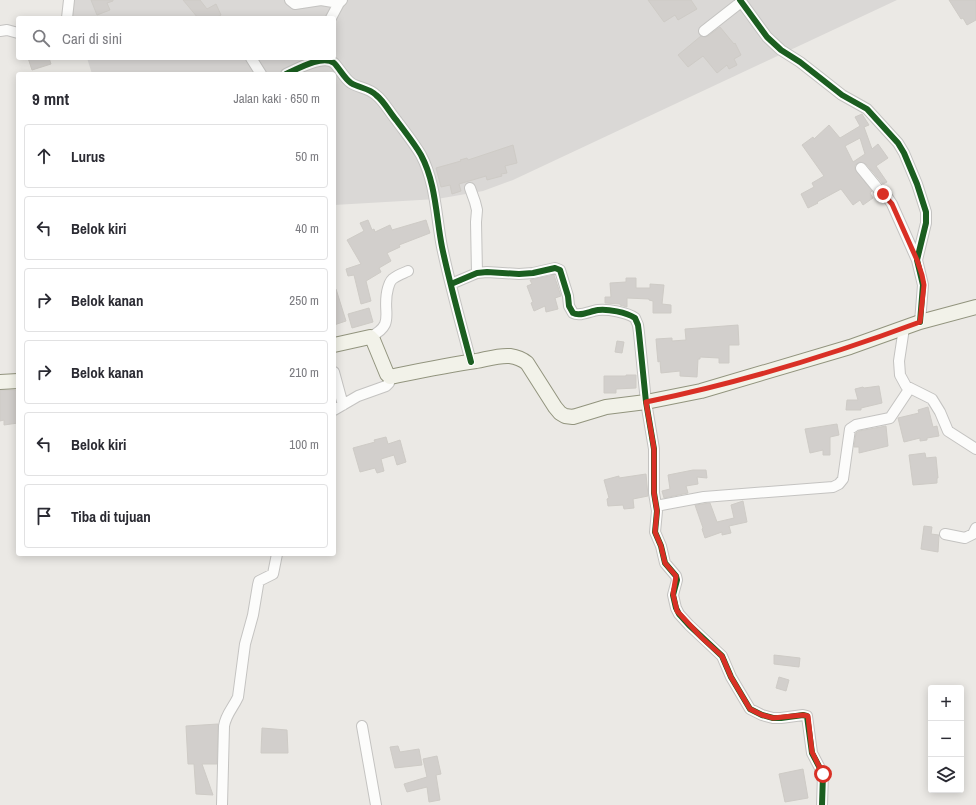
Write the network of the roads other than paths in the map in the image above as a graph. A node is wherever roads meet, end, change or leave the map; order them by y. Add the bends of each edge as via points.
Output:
1 (69, 0) edge
2 (290, 0) edge
3 (740, 1) edge
4 (340, 2) edge
5 (67, 16) edge
6 (332, 16) edge
7 (0, 31) edge
8 (704, 31) dead end
9 (16, 32) edge
10 (252, 60) edge
11 (318, 60) edge
12 (260, 72) edge
13 (291, 72) edge
14 (861, 168) dead end
15 (470, 188) dead end
16 (917, 260) junction
17 (408, 271) dead end
18 (477, 273) junction
19 (451, 284) junction
20 (976, 307) edge
21 (920, 322) junction
22 (904, 328) junction
23 (370, 337) junction
24 (336, 345) edge
25 (471, 362) junction
26 (390, 377) junction
27 (16, 381) edge
28 (0, 382) edge
29 (336, 386) edge
30 (910, 388) junction
31 (646, 402) junction
32 (339, 407) edge
33 (976, 449) edge
34 (656, 506) junction
35 (976, 528) edge
36 (945, 534) dead end
37 (277, 556) edge
38 (362, 726) dead end
39 (222, 805) edge
40 (376, 805) edge
41 (822, 805) edge

1 - 5 street
2 - 4 street via 295,4 321,0
3 - 8 street
3 - 16 street via 767,37 781,50 842,95 867,109 898,143 917,184 926,212 926,223
4 - 6 street
7 - 9 street
10 - 12 street
11 - 13 street
11 - 19 street via 334,63 351,83 362,86 376,95 422,157 431,180
14 - 16 street via 892,204
15 - 18 street via 477,210
16 - 21 street via 924,285
17 - 23 street via 393,278 390,283 385,298 385,324 383,329
18 - 19 street
18 - 31 street via 518,274 557,269 560,270 573,313 600,310 633,316 639,329
19 - 25 street
20 - 21 street
21 - 22 street
22 - 30 street via 899,361 900,375
22 - 31 street via 708,389
23 - 24 street
23 - 26 street
25 - 26 street
25 - 31 street via 505,356 522,359 555,407 565,416 573,417 606,407
26 - 32 street via 386,386 358,396
27 - 28 street
29 - 32 street
30 - 33 street via 932,400 948,431
30 - 34 street via 890,418 856,425 850,429 843,479 837,486 704,498
31 - 34 street via 654,449
34 - 41 street via 655,532 665,563 676,576 673,594 677,611 722,656 750,709 773,718 808,716 812,752 823,774
35 - 36 street via 974,534 965,538
37 - 39 street via 273,574 259,581 245,644 238,697 227,714 224,726
38 - 40 street

